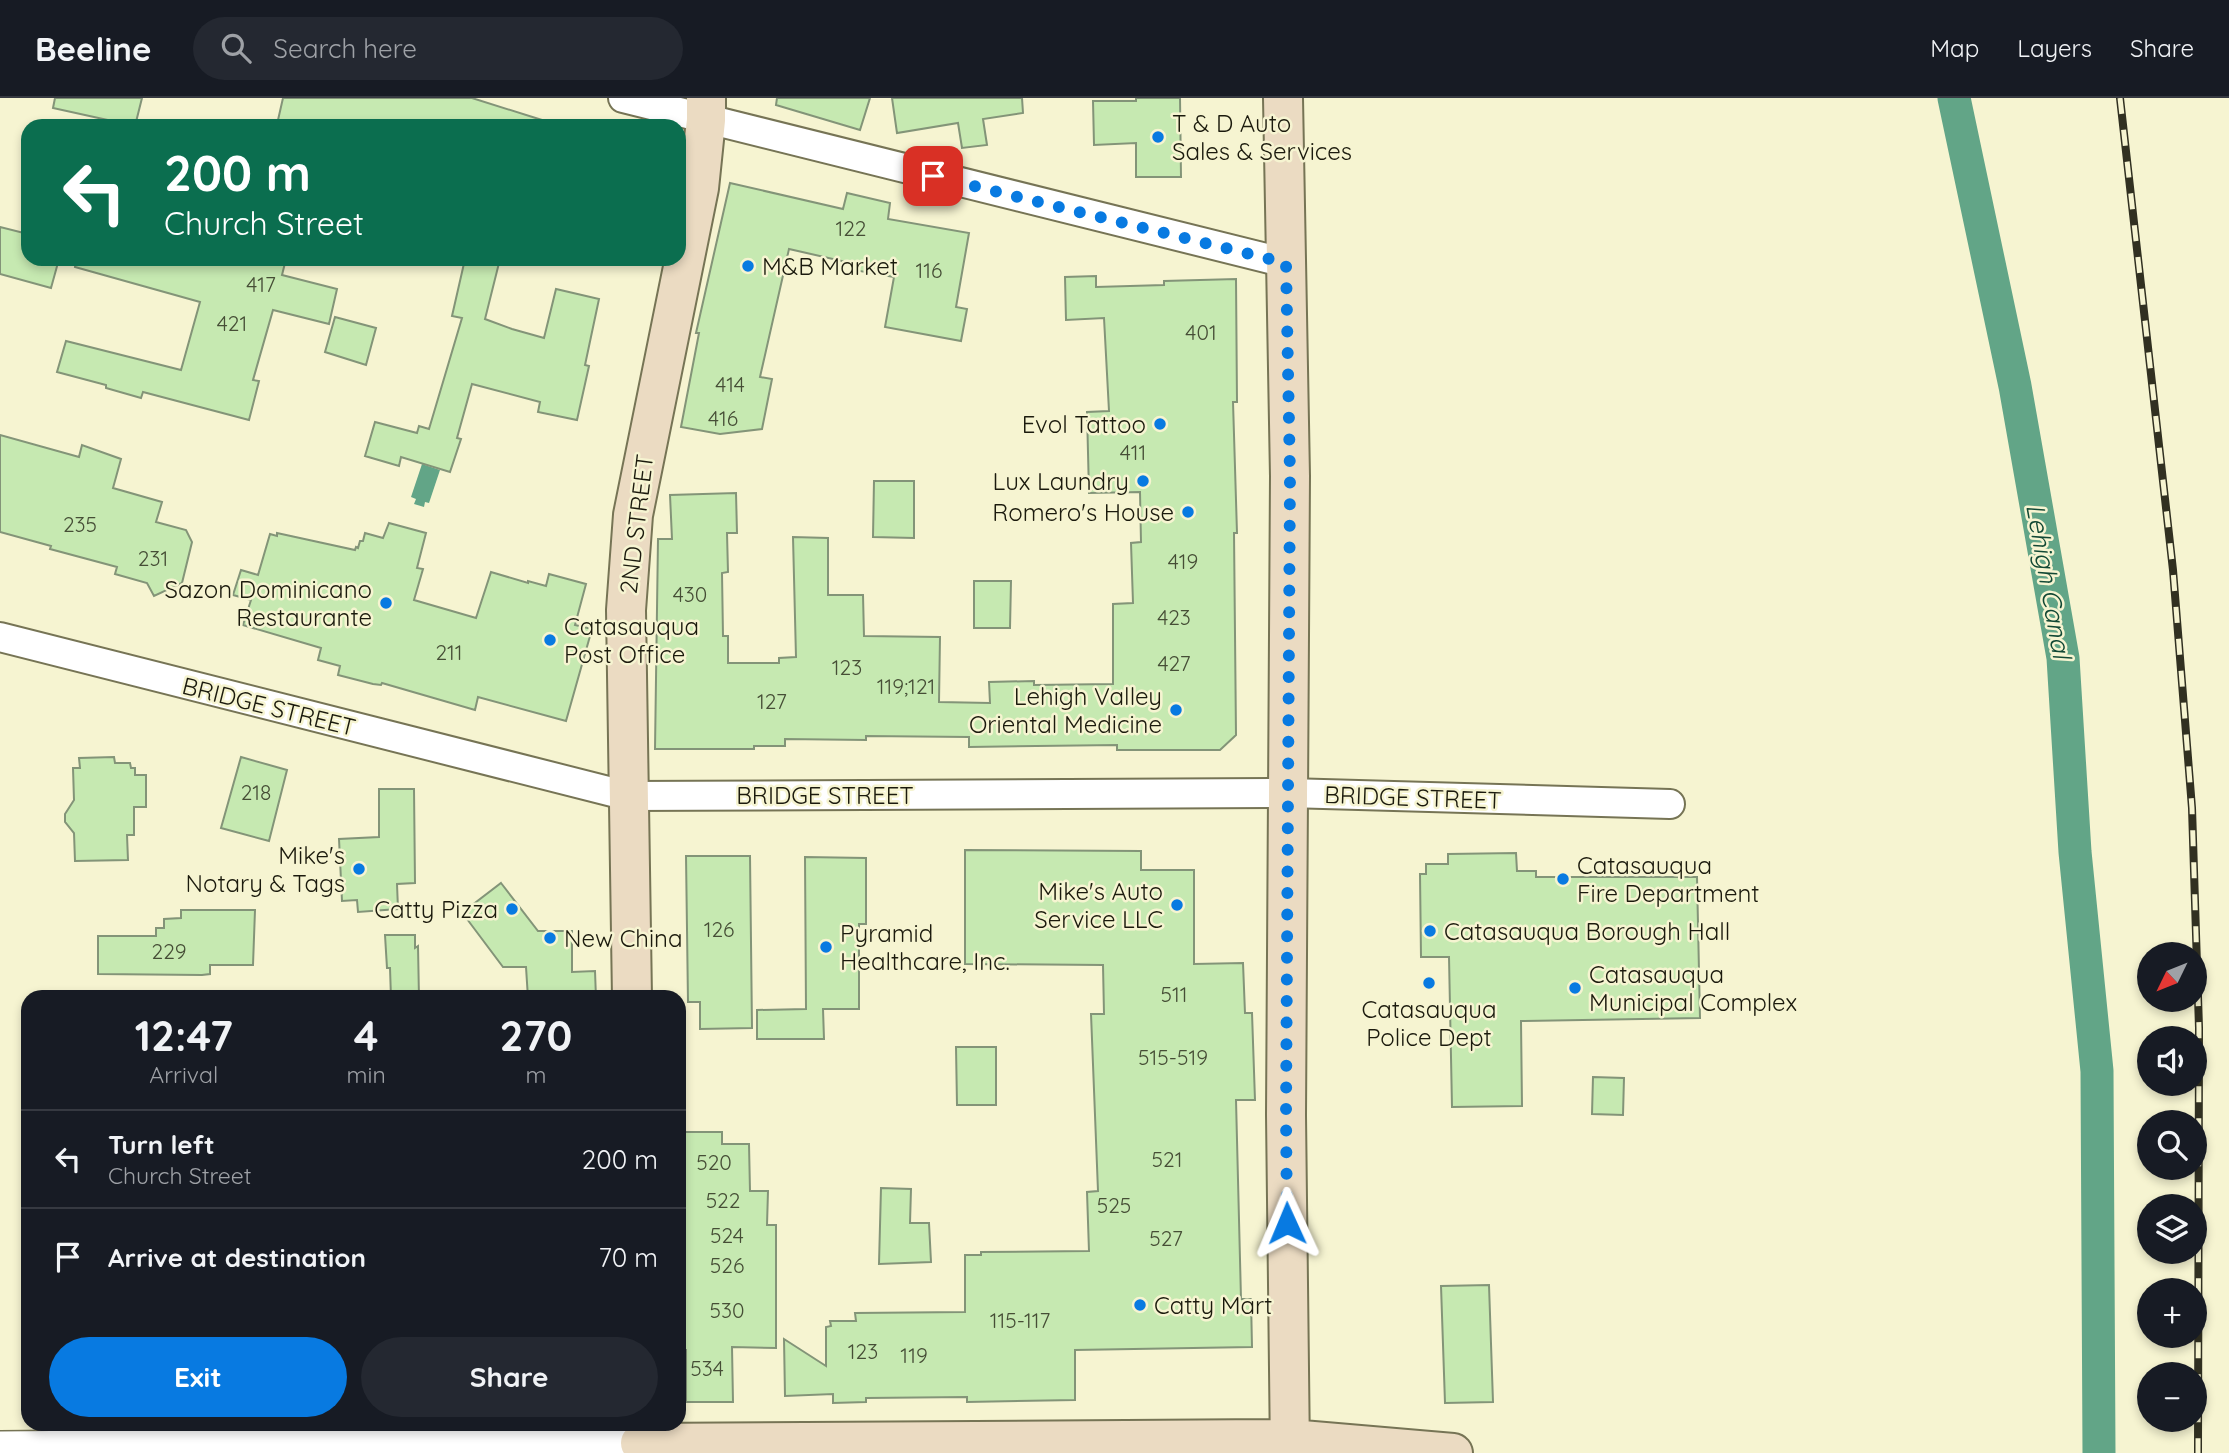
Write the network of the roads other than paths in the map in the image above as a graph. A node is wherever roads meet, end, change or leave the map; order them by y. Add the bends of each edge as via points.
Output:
1 (623, 98) edge
2 (1283, 98) edge
3 (706, 109) edge
4 (686, 252) edge
5 (1286, 263) junction
6 (683, 266) edge
7 (0, 637) edge
8 (1288, 793) junction
9 (628, 796) junction
10 (1670, 804) dead end
11 (632, 990) edge
12 (640, 1440) edge
13 (1290, 1446) edge
14 (0, 1449) edge
15 (1453, 1453) edge

1 - 3 street
2 - 5 main road
3 - 4 main road, 2ND STREET via 699,188
3 - 5 street
5 - 8 main road
6 - 9 main road, 2ND STREET via 633,515 626,610
7 - 9 street, BRIDGE STREET
8 - 9 street, BRIDGE STREET
8 - 10 street, BRIDGE STREET
8 - 13 main road
9 - 11 main road, 2ND STREET
12 - 13 main road
12 - 14 street
13 - 15 main road

